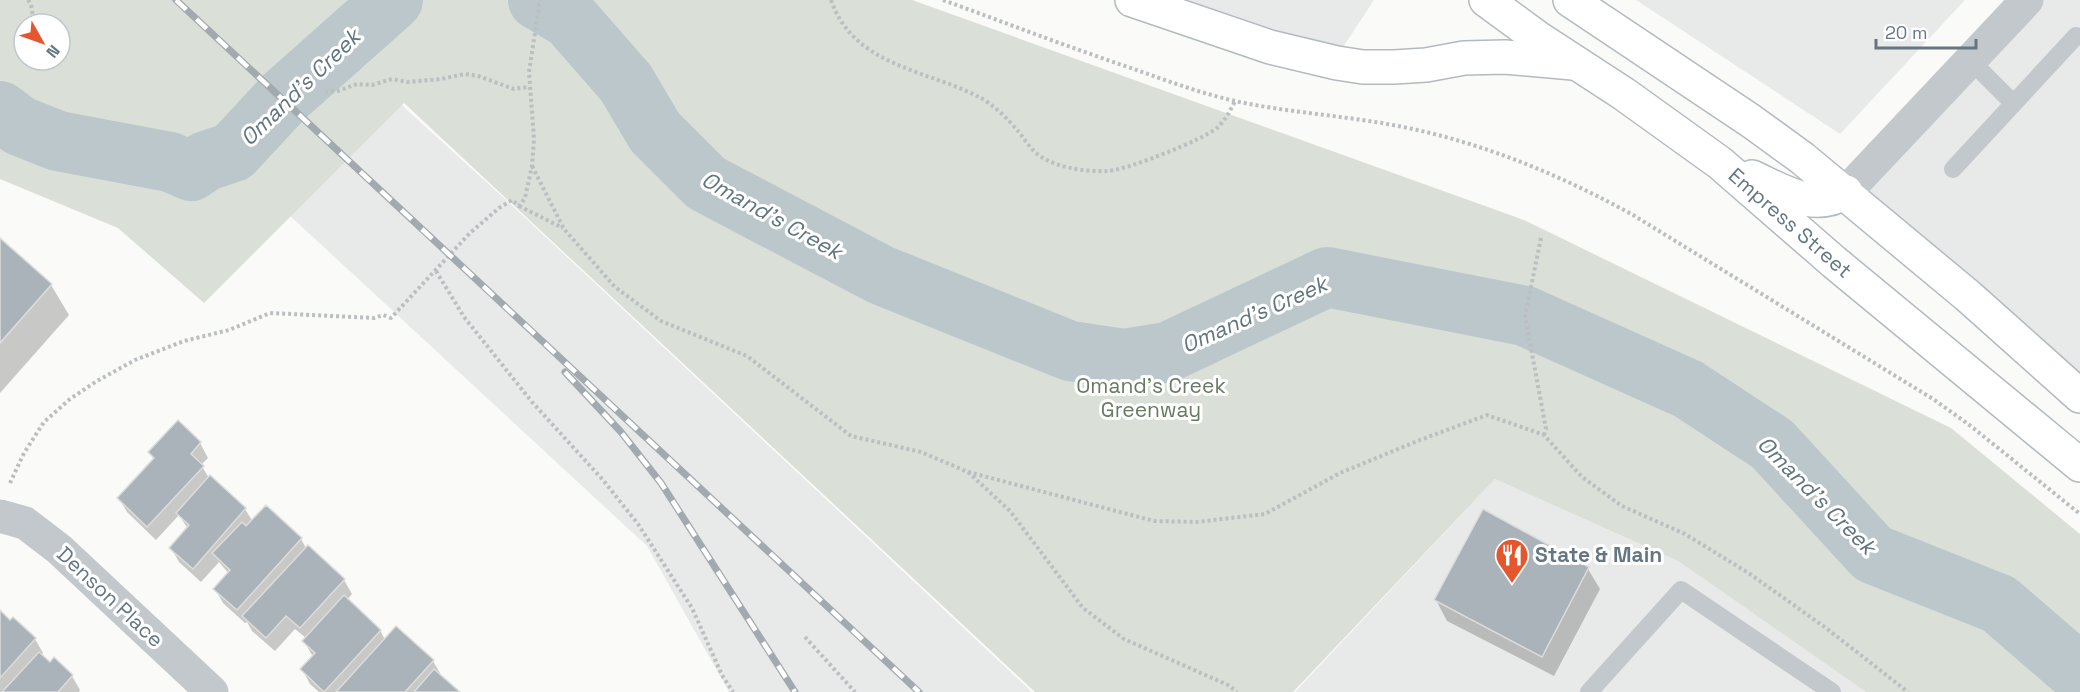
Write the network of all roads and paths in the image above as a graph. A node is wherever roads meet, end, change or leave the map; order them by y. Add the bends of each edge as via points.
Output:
1 (540, 0) edge
2 (831, 0) edge
3 (943, 0) edge
4 (1132, 0) edge
5 (1486, 0) edge
6 (1570, 0) edge
7 (2027, 0) edge
8 (2076, 36) dead end
9 (1970, 60) junction
10 (1577, 63) junction
11 (528, 87) junction
12 (325, 92) dead end
13 (1235, 101) junction
14 (2013, 103) junction
15 (1720, 163) junction
16 (532, 166) junction
17 (1953, 169) dead end
18 (1846, 192) junction
19 (519, 206) junction
20 (564, 228) junction
21 (1541, 238) dead end
22 (436, 271) junction
23 (2080, 396) edge
24 (1544, 435) junction
25 (2080, 465) edge
26 (968, 472) junction
27 (2080, 514) edge
28 (2, 516) edge
29 (805, 637) dead end
30 (212, 692) edge
31 (733, 692) edge
32 (855, 692) edge
33 (1237, 692) edge
34 (1589, 692) edge
35 (1832, 692) edge
36 (1908, 692) edge

1 - 11 path
2 - 13 path via 856,40 895,65 980,97 1012,124 1036,153 1070,170 1111,171 1162,155 1216,129
3 - 13 path via 1095,56
4 - 10 main road via 1270,47 1363,67 1505,57
5 - 10 main road, Empress Street
6 - 18 main road via 1751,121
7 - 9 street
8 - 14 lane
9 - 14 lane
9 - 18 street
10 - 15 main road, Empress Street
11 - 12 path via 514,89 465,75 407,82 392,79 372,86 357,84
11 - 16 path via 534,139
13 - 27 path via 1390,124 1505,156 1588,190 1933,399
14 - 17 lane
15 - 18 main road via 1802,199 1822,201
15 - 25 main road, Empress Street
16 - 19 path via 525,198
16 - 20 path
18 - 23 main road
19 - 20 path
19 - 22 path via 512,200 499,208
20 - 26 path via 615,287 661,321 747,356 851,436 921,452
21 - 24 path via 1525,316
22 - 28 path via 391,318 270,313 135,360 97,381 44,422 13,474
22 - 31 path via 464,317 638,524 692,608
24 - 26 path via 1487,415 1340,473 1265,514 1197,522 1154,521
24 - 36 path via 1582,477 1622,506 1685,534 1750,574
26 - 33 path via 1010,511 1083,608 1124,639
28 - 30 street, Denson Place via 25,523 59,549
29 - 32 path
34 - 35 lane via 1681,590

